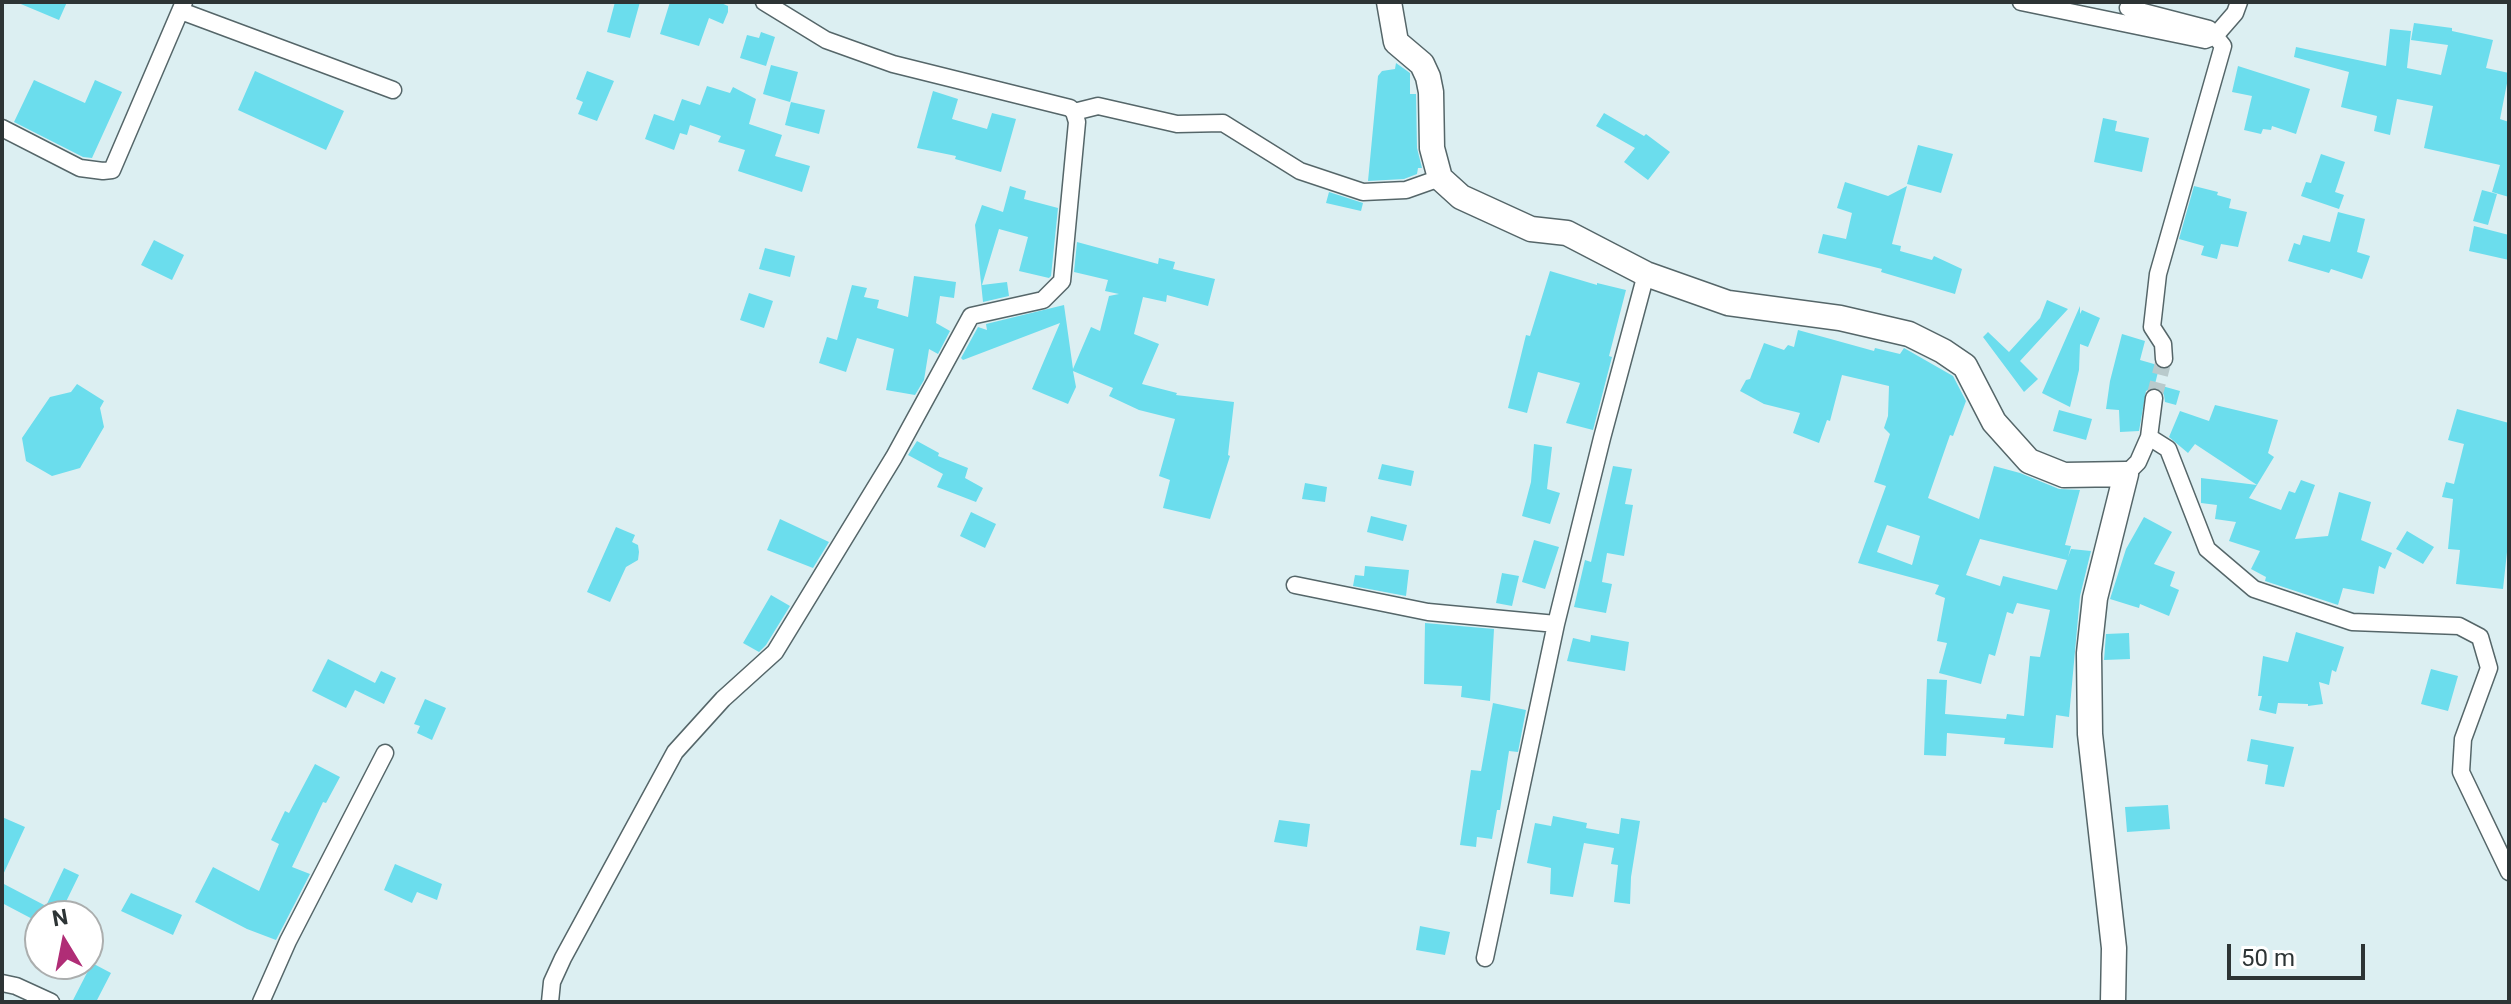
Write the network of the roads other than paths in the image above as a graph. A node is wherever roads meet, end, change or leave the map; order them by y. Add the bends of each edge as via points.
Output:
1 (764, 2) edge
2 (1389, 2) edge
3 (2021, 2) edge
4 (2239, 2) edge
5 (182, 6) edge
6 (2128, 8) dead end
7 (2215, 36) junction
8 (393, 90) dead end
9 (1074, 112) junction
10 (2, 128) edge
11 (1440, 178) junction
12 (1646, 274) junction
13 (2164, 359) tunnel mouth
14 (2154, 398) tunnel mouth
15 (2149, 437) junction
16 (2126, 474) junction
17 (1295, 585) dead end
18 (1556, 624) junction
19 (385, 753) dead end
20 (2509, 872) edge
21 (1485, 958) dead end
22 (2, 983) edge
23 (51, 1002) edge
24 (261, 1002) edge
25 (551, 1002) edge
26 (2113, 1002) edge

1 - 9 street via 826,40 893,64
2 - 11 street via 1396,42 1422,64 1428,77 1432,148
3 - 7 street via 2205,40
4 - 7 street
5 - 8 street
5 - 10 street via 112,170 80,168
6 - 7 street via 2209,29
7 - 13 street via 2223,46 2158,274 2152,327 2163,344
9 - 11 street via 1098,106 1177,124 1223,123 1300,171 1363,192 1406,190
9 - 25 street via 1062,281 1043,300 971,316 894,457 775,652 675,752 563,958 552,982
11 - 12 street via 1461,197 1497,216 1531,229 1567,233
12 - 16 street via 1728,303 1840,318 1909,334 1965,366 1994,422 2029,461 2064,475
12 - 18 street
14 - 15 street
15 - 16 street
15 - 20 street via 2168,449 2207,549 2254,589 2352,622 2459,626 2480,637 2489,668 2463,739 2461,772
16 - 26 street via 2095,598 2089,653 2090,734 2114,948
17 - 18 street via 1428,612
18 - 21 street
19 - 24 street
22 - 23 street

